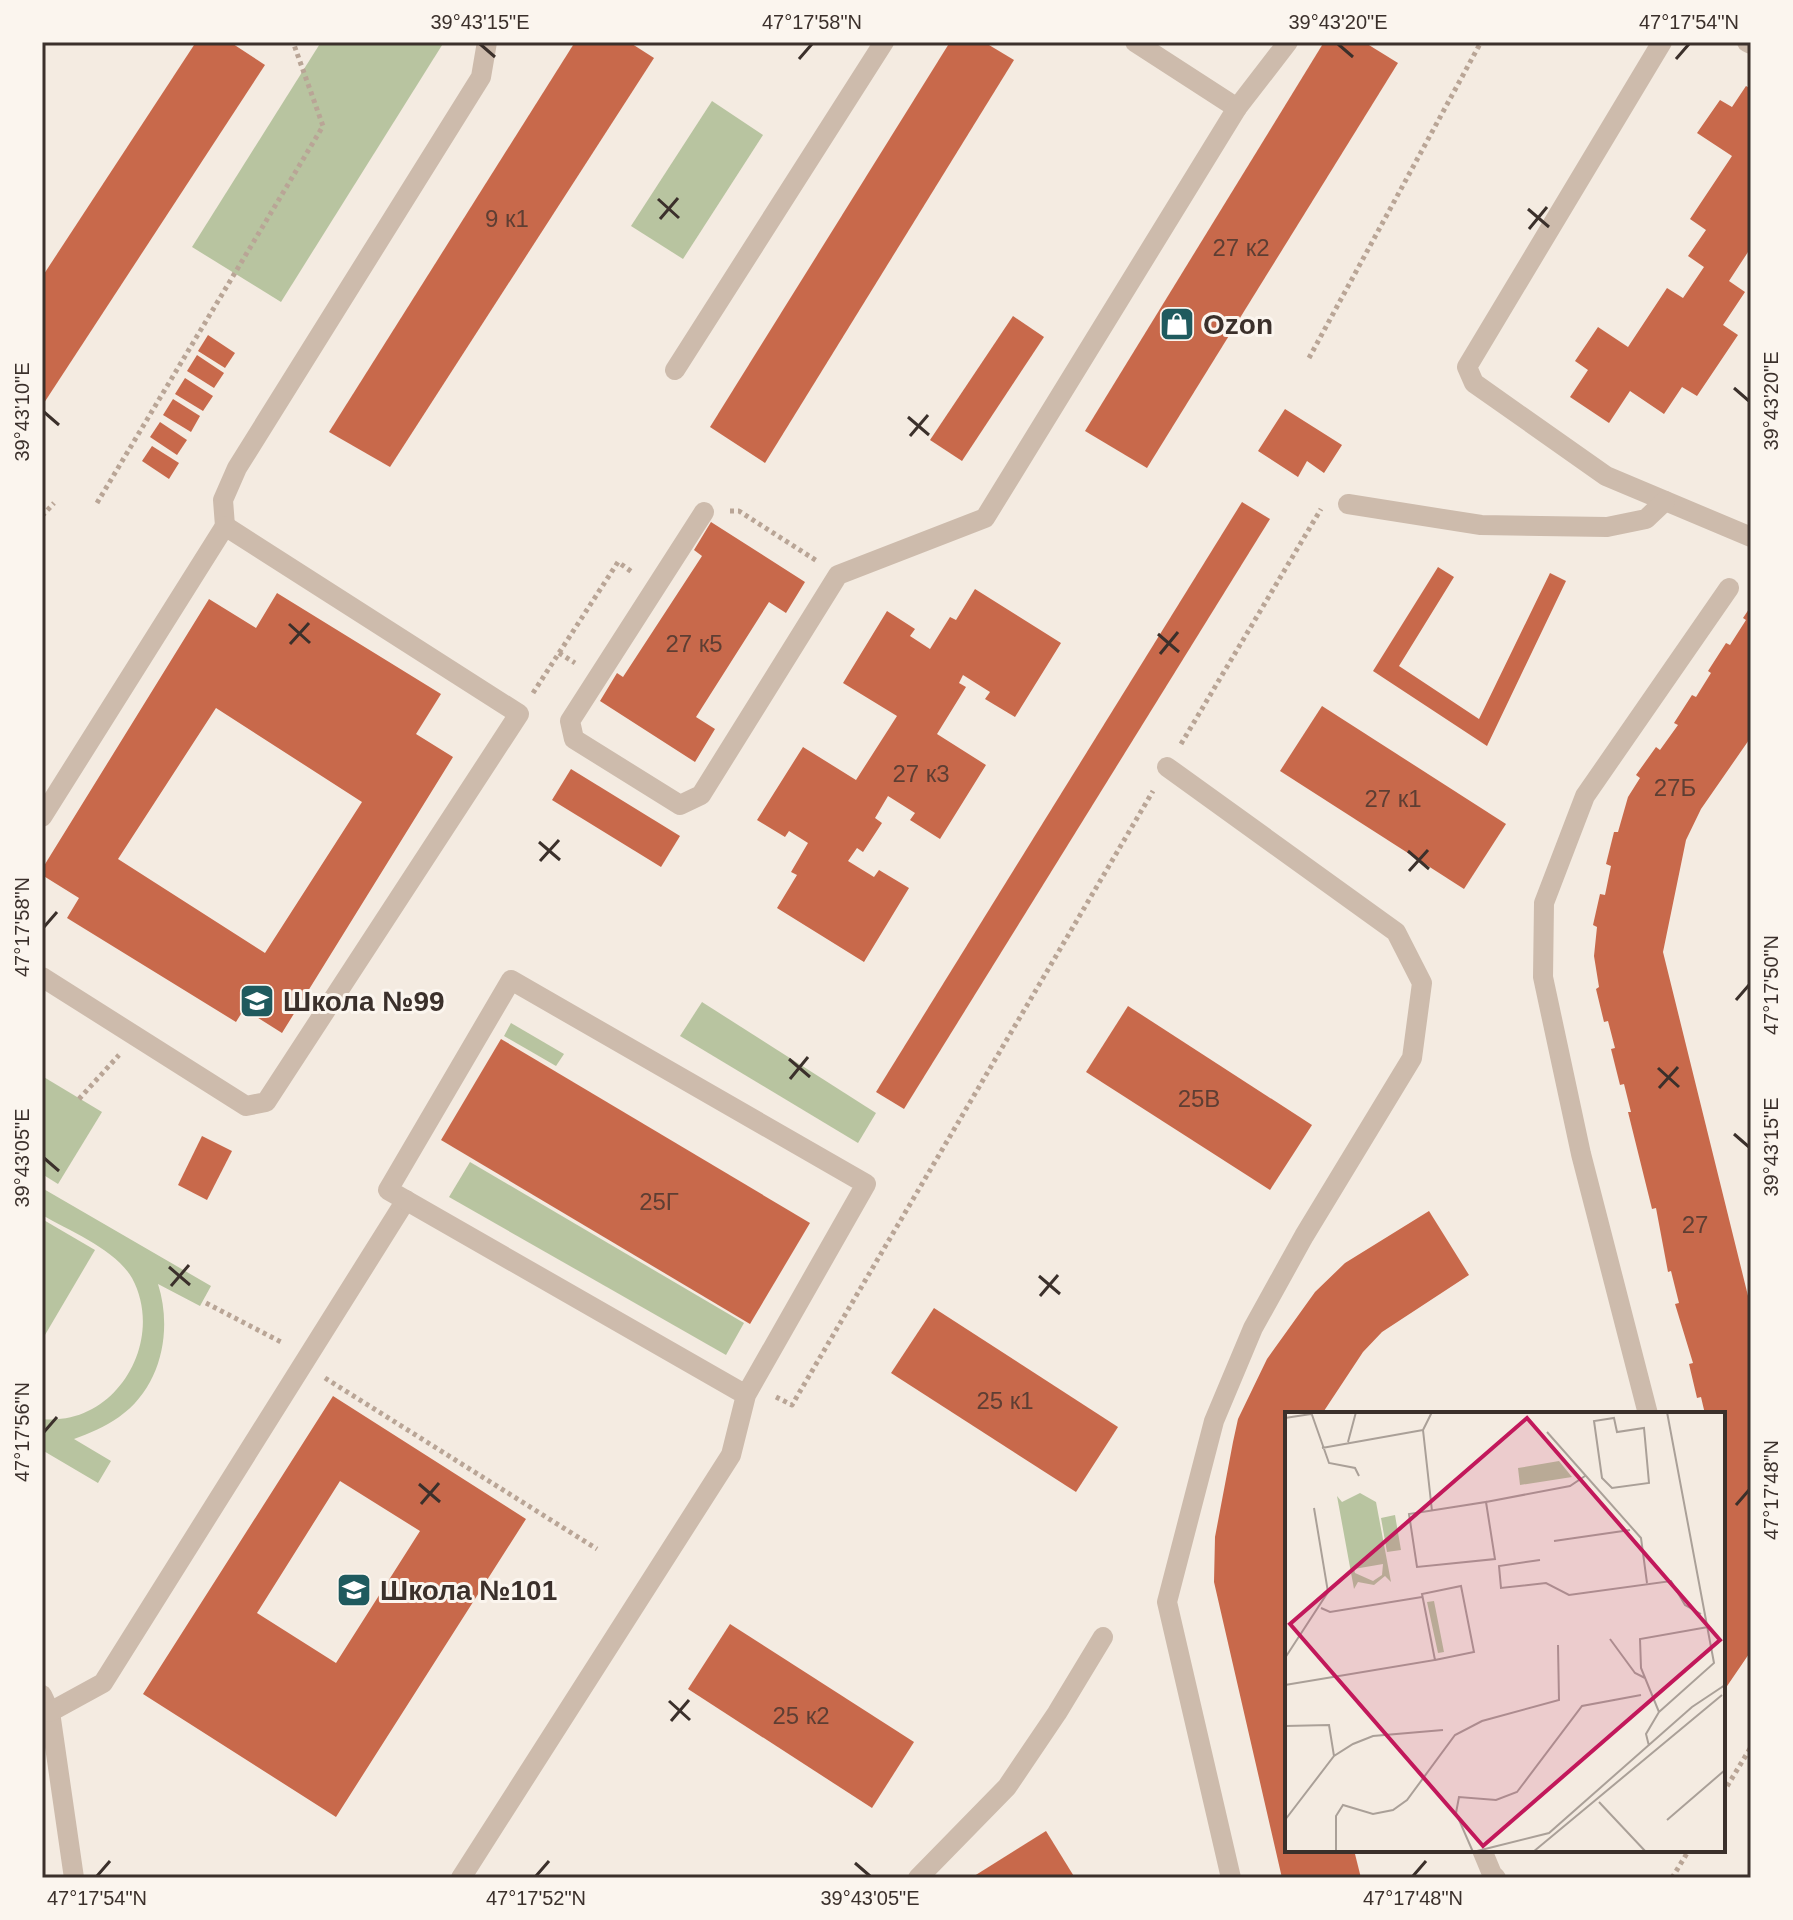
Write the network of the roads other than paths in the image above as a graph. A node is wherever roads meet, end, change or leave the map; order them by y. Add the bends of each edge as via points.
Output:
1 (487, 42) edge
2 (884, 42) edge
3 (1135, 42) edge
4 (1288, 42) edge
5 (1662, 42) edge
6 (1237, 108) junction
7 (675, 370) dead end
8 (1665, 501) junction
9 (1348, 504) dead end
10 (704, 512) road end
11 (225, 526) junction
12 (1751, 537) edge
13 (1729, 588) dead end
14 (1167, 767) road end
15 (43, 813) edge
16 (42, 977) edge
17 (406, 1200) junction
18 (749, 1390) junction
19 (1647, 1412) edge
20 (1103, 1637) dead end
21 (46, 1704) edge
22 (1483, 1852) edge
23 (74, 1878) edge
24 (461, 1878) edge
25 (918, 1878) edge
26 (1231, 1878) edge
27 (1496, 1878) edge

1 - 11 lane via 481,77 237,468 223,500
2 - 7 lane
3 - 6 lane
4 - 6 lane
5 - 8 lane via 1467,367 1474,383 1606,476
6 - 10 lane via 985,518 838,575 701,795 680,805 574,739 570,721
8 - 9 lane via 1646,519 1607,527 1481,525
8 - 12 lane
11 - 15 lane
11 - 16 lane via 519,714 266,1102 246,1106
13 - 19 lane via 1585,796 1544,903 1543,977 1581,1154
14 - 26 lane via 1396,932 1422,983 1412,1058 1266,1304 1214,1421 1167,1602
17 - 18 lane
17 - 18 lane via 388,1190 511,980 866,1184
17 - 21 lane via 300,1357 103,1683
18 - 24 lane via 731,1455
20 - 25 lane via 1007,1787
21 - 23 lane
22 - 27 lane

